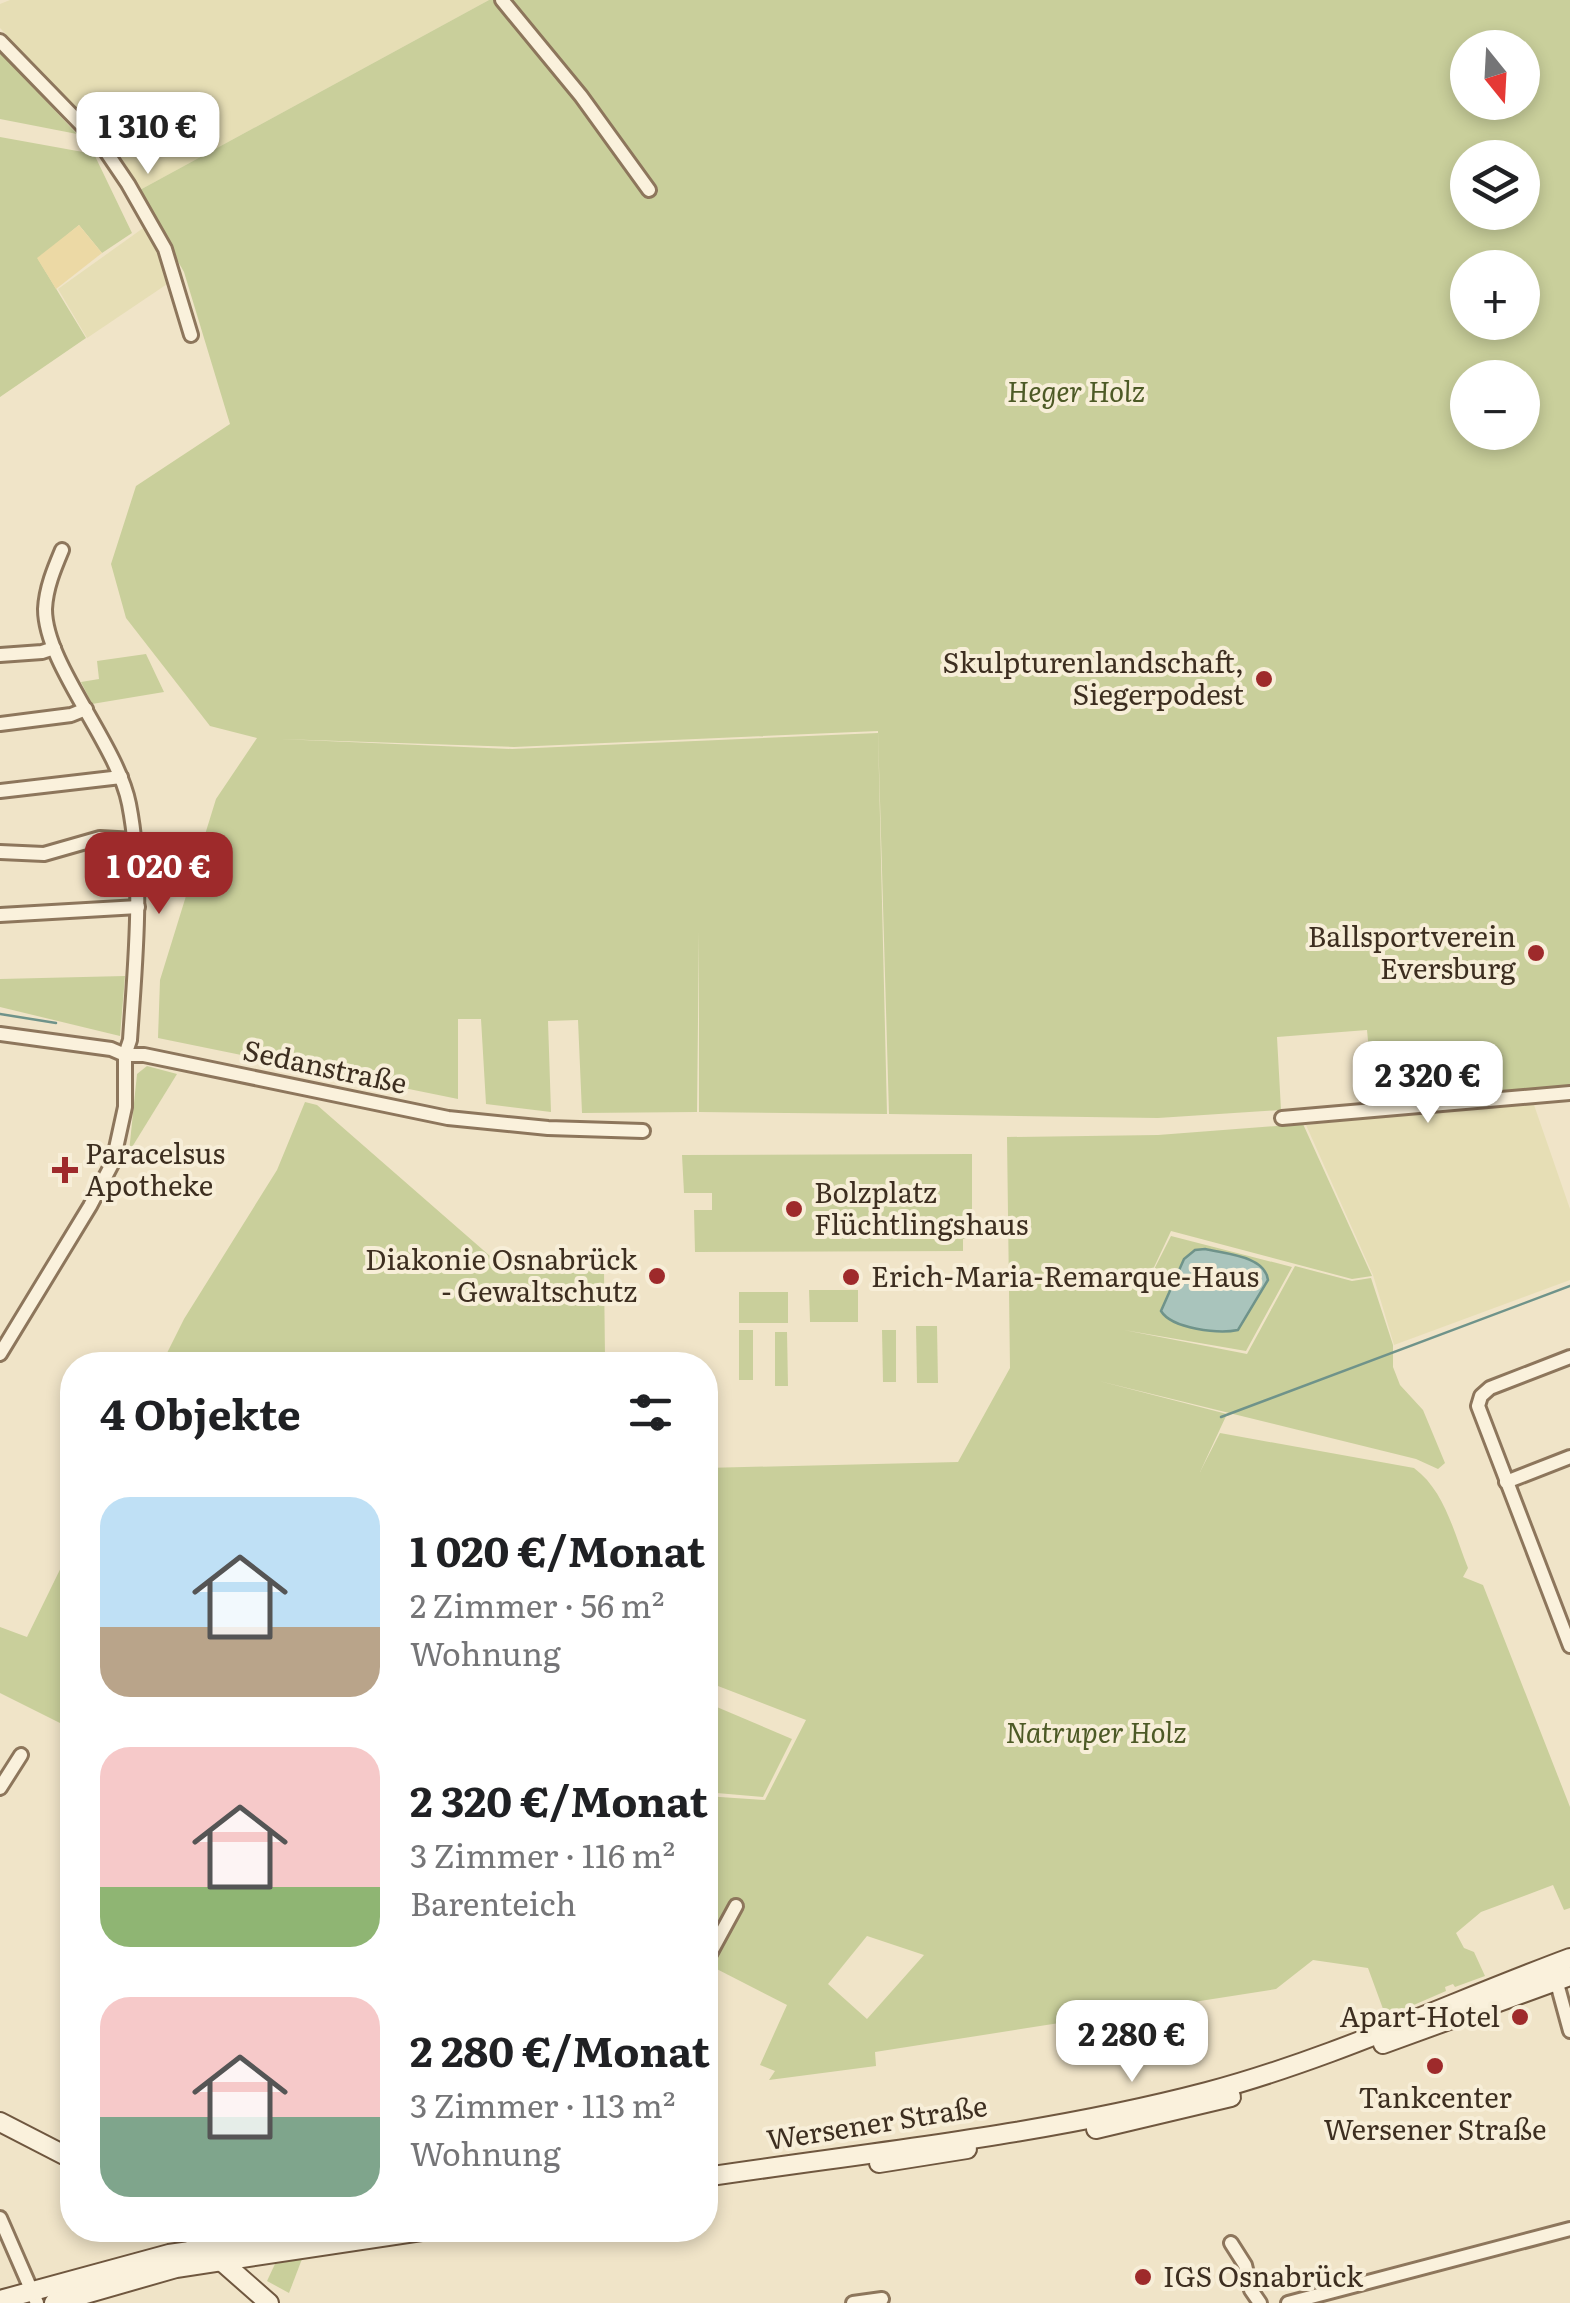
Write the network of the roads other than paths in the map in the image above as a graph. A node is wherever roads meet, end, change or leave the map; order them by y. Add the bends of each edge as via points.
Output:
1 (502, 0) edge
2 (0, 41) edge
3 (649, 190) dead end
4 (192, 334) dead end
5 (62, 550) dead end
6 (54, 648) junction
7 (0, 656) edge
8 (86, 708) junction
9 (0, 724) edge
10 (121, 778) junction
11 (0, 791) edge
12 (135, 840) junction
13 (0, 852) edge
14 (138, 907) junction
15 (0, 915) edge
16 (0, 1034) edge
17 (125, 1055) junction
18 (1570, 1093) edge
19 (1282, 1118) dead end
20 (643, 1132) dead end
21 (0, 1354) edge
22 (1570, 1357) edge
23 (1570, 1457) edge
24 (1506, 1482) junction
25 (1570, 1646) edge
26 (21, 1755) dead end
27 (0, 1788) edge
28 (736, 1906) dead end
29 (718, 1939) edge
30 (1570, 1958) edge
31 (1560, 1974) edge
32 (1570, 2031) edge
33 (0, 2122) edge
34 (60, 2153) edge
35 (718, 2174) edge
36 (718, 2187) edge
37 (0, 2218) edge
38 (1570, 2228) edge
39 (199, 2242) edge
40 (249, 2242) edge
41 (350, 2242) edge
42 (1232, 2243) dead end
43 (205, 2248) junction
44 (221, 2262) junction
45 (35, 2298) edge
46 (882, 2299) dead end
47 (0, 2300) edge
48 (54, 2303) edge
49 (269, 2303) edge
50 (853, 2303) edge
51 (1260, 2303) edge
52 (1288, 2303) edge

1 - 3 street
2 - 4 street via 103,147 165,250
5 - 6 street via 45,604
6 - 7 street
6 - 8 street
8 - 9 street
8 - 10 street
10 - 11 street
10 - 12 street
12 - 13 street via 100,838 44,854
12 - 14 street
14 - 15 street
14 - 17 street
16 - 17 street, Sedanstraße
17 - 20 street, Sedanstraße via 448,1118
17 - 21 street via 125,1107 113,1162
18 - 19 street
22 - 24 street via 1481,1396 1480,1417
23 - 24 street
24 - 25 street
26 - 27 street
28 - 29 street
30 - 31 main road, Wersener Straße
31 - 32 street
31 - 35 main road, Wersener Straße via 1209,2091 1097,2116
31 - 36 main road, Wersener Straße via 1277,2083 1160,2116
33 - 34 main road
37 - 45 street
38 - 52 street
39 - 43 main road
40 - 43 main road
41 - 44 main road
42 - 51 street
43 - 44 main road
43 - 45 main road via 148,2258
44 - 48 main road via 126,2280
44 - 49 main road
45 - 47 main road
46 - 50 street

